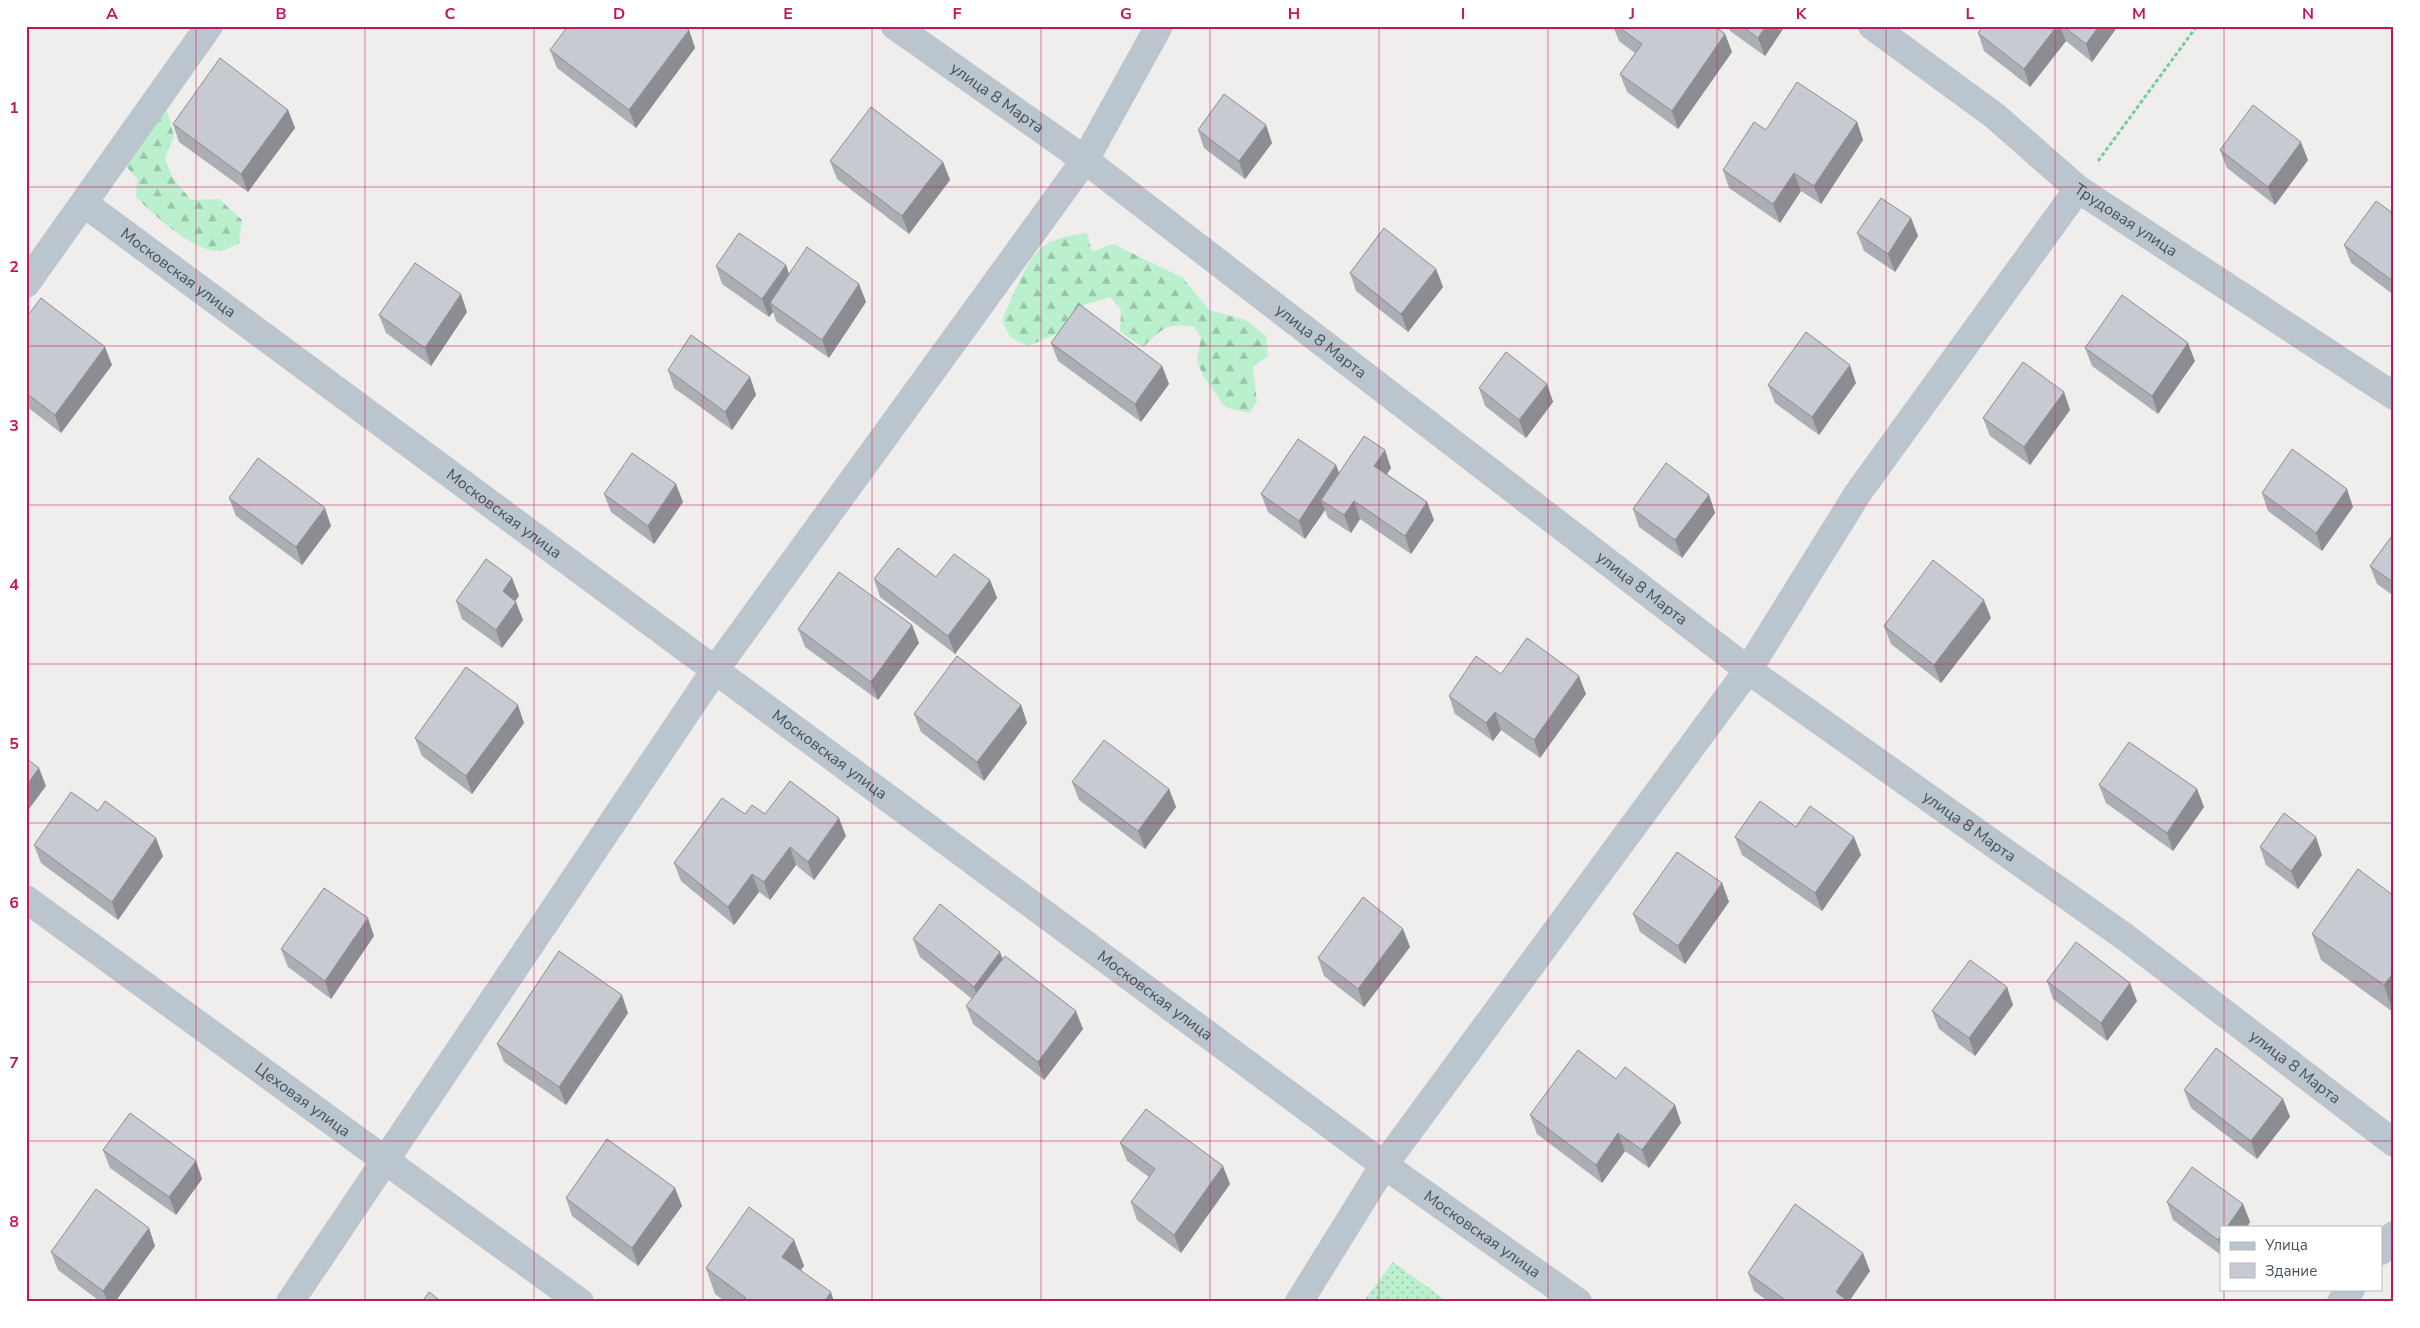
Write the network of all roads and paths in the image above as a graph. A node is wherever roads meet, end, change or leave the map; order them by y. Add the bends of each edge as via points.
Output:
1 (209, 26) edge
2 (894, 26) edge
3 (1159, 26) edge
4 (1872, 26) edge
5 (2196, 26) edge
6 (1085, 160) junction
7 (2078, 189) junction
8 (85, 204) junction
9 (26, 284) edge
10 (2394, 396) edge
11 (715, 670) junction
12 (1748, 670) junction
13 (26, 899) edge
14 (2394, 1143) edge
15 (385, 1162) junction
16 (1384, 1165) junction
17 (2394, 1235) edge
18 (2382, 1250) edge
19 (2350, 1290) edge
20 (290, 1302) edge
21 (580, 1302) edge
22 (1299, 1302) edge
23 (1578, 1302) edge
24 (2341, 1302) edge

1 - 8 street
2 - 6 street, улица 8 Марта
3 - 6 street
4 - 7 street, Трудовая улица via 1995,116
5 - 7 path
6 - 11 street
6 - 12 street, улица 8 Марта
7 - 10 street, Трудовая улица
7 - 12 street via 1858,493
8 - 9 street
8 - 11 street, Московская улица
11 - 15 street
11 - 16 street, Московская улица
12 - 14 street, улица 8 Марта via 2125,937
12 - 16 street
13 - 15 street, Цеховая улица
15 - 20 street
15 - 21 street, Цеховая улица
16 - 22 street
16 - 23 street, Московская улица
17 - 18 street
19 - 24 street

